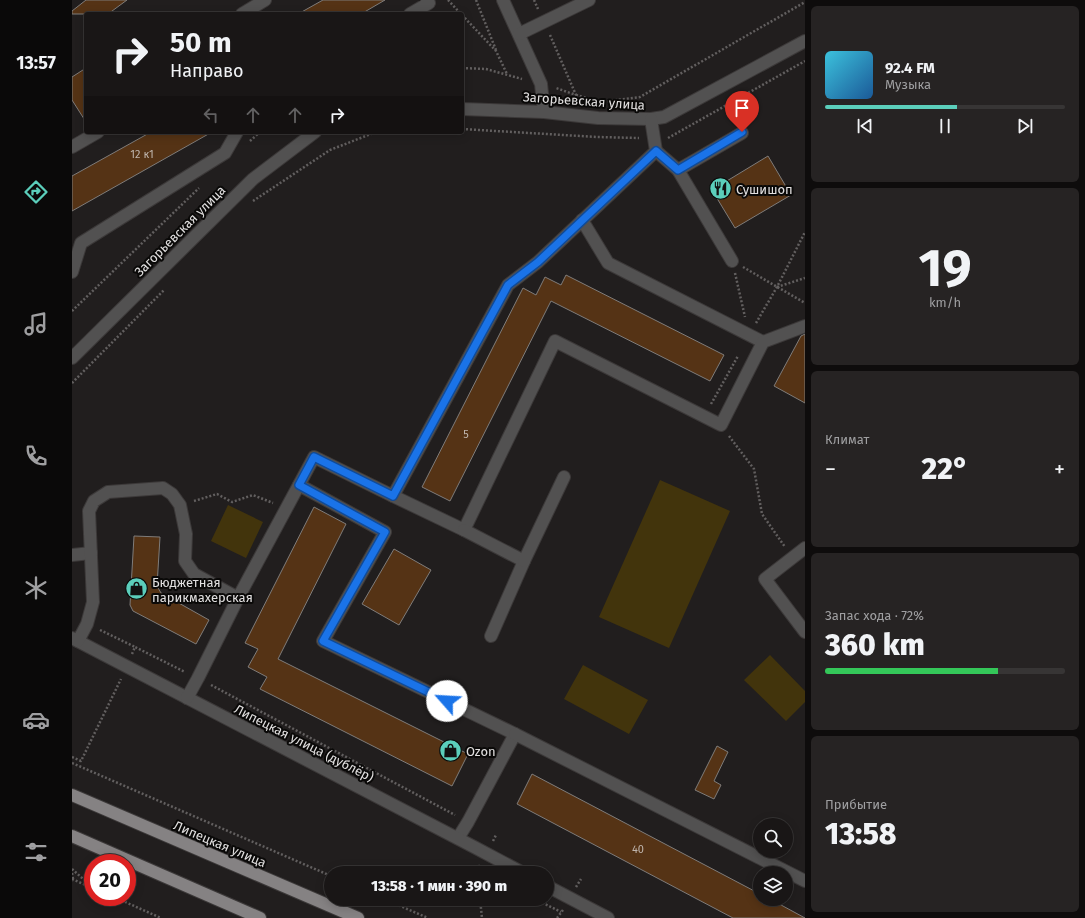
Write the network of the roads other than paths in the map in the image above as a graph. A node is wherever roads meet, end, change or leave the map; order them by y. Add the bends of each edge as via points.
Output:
1 (265, 0) edge
2 (427, 0) edge
3 (503, 0) edge
4 (589, 0) edge
5 (245, 12) edge
6 (413, 12) edge
7 (519, 34) junction
8 (805, 40) edge
9 (464, 109) edge
10 (544, 112) junction
11 (651, 119) junction
12 (742, 132) dead end
13 (95, 134) edge
14 (236, 134) edge
15 (312, 134) edge
16 (72, 147) edge
17 (656, 151) junction
18 (678, 170) junction
19 (582, 220) junction
20 (732, 261) road end
21 (72, 272) edge
22 (804, 327) edge
23 (763, 342) junction
24 (72, 358) edge
25 (564, 477) dead end
26 (299, 485) junction
27 (393, 496) junction
28 (464, 530) junction
29 (805, 548) edge
30 (91, 553) junction
31 (72, 555) edge
32 (524, 561) junction
33 (238, 598) junction
34 (805, 632) edge
35 (491, 636) dead end
36 (75, 640) edge
37 (187, 698) junction
38 (515, 734) junction
39 (72, 795) edge
40 (72, 836) edge
41 (458, 838) junction
42 (510, 866) edge
43 (805, 881) edge
44 (554, 890) edge
45 (593, 915) edge
46 (260, 918) edge
47 (358, 918) edge
48 (608, 918) edge

1 - 5 street
2 - 6 street via 429,3
3 - 7 street
4 - 7 street
7 - 10 street via 541,84
8 - 11 street, Загорьевская улица via 664,117
9 - 10 street, Загорьевская улица
10 - 11 street, Загорьевская улица via 598,118
11 - 17 street
12 - 18 street
13 - 16 street
14 - 21 street via 225,153 81,243
15 - 24 street, Загорьевская улица via 253,179
17 - 18 street
17 - 19 street
18 - 20 street
19 - 23 street via 608,263
19 - 27 street via 538,262 508,285
22 - 23 street
23 - 28 street via 721,425 555,341
25 - 32 street
26 - 27 street via 314,457
26 - 33 street
26 - 38 street via 385,532 323,641
27 - 28 street
28 - 32 street
29 - 34 street via 765,579
30 - 31 street
30 - 33 street via 89,511 94,501 108,492 163,488 172,494 180,506 186,534 185,561 194,574
30 - 36 street via 92,602 87,624
32 - 35 street
33 - 37 street
36 - 37 street, Липецкая улица (дублёр)
37 - 41 street, Липецкая улица (дублёр)
38 - 41 street
38 - 43 street
39 - 47 main road, Липецкая улица
40 - 46 main road
41 - 42 street, Липецкая улица (дублёр)
44 - 45 street
45 - 48 street

